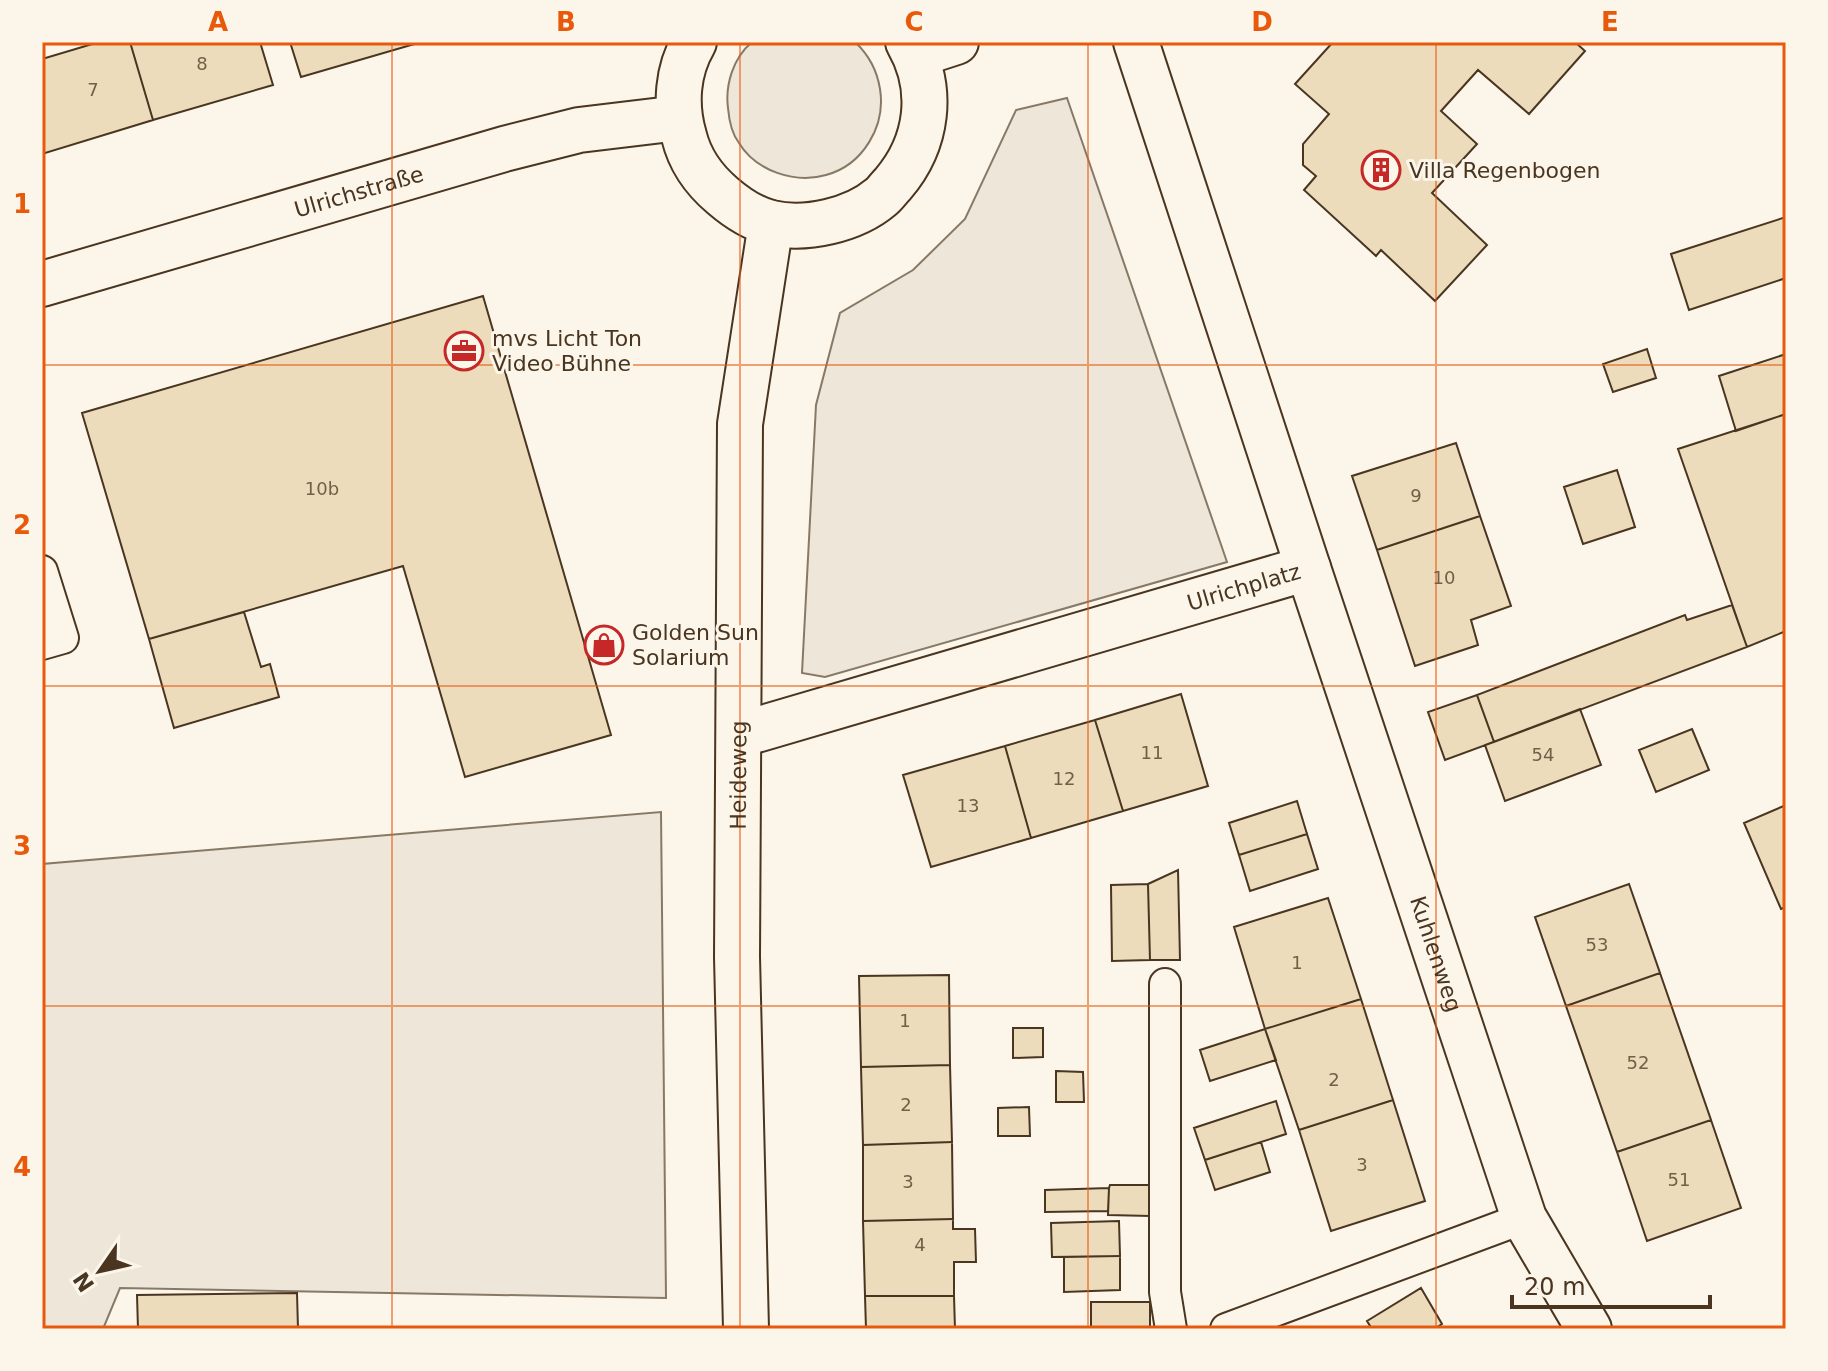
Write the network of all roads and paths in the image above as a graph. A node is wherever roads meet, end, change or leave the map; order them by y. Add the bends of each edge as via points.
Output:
1 (694, 42) edge
2 (1136, 42) edge
3 (926, 46) edge
4 (679, 118) junction
5 (771, 223) junction
6 (42, 284) edge
7 (1308, 568) junction
8 (42, 571) edge
9 (42, 644) edge
10 (739, 735) junction
11 (1165, 984) dead end
12 (1524, 1218) junction
13 (746, 1329) edge
14 (1171, 1329) edge
15 (1226, 1329) edge
16 (1589, 1329) edge

1 - 4 street via 679,81
2 - 7 street, Ulrichplatz
3 - 5 street via 922,132 906,168 881,197 848,217 810,226
4 - 5 street via 688,154 709,184 737,208
4 - 6 street, Ulrichstraße via 579,130 504,149
5 - 10 street, Heideweg via 740,424
7 - 10 street, Ulrichplatz
7 - 12 street, Kuhlenweg
8 - 9 lane via 63,638
10 - 13 street, Heideweg via 737,957
11 - 14 lane via 1165,1292
12 - 15 lane
12 - 16 street, Kuhlenweg

